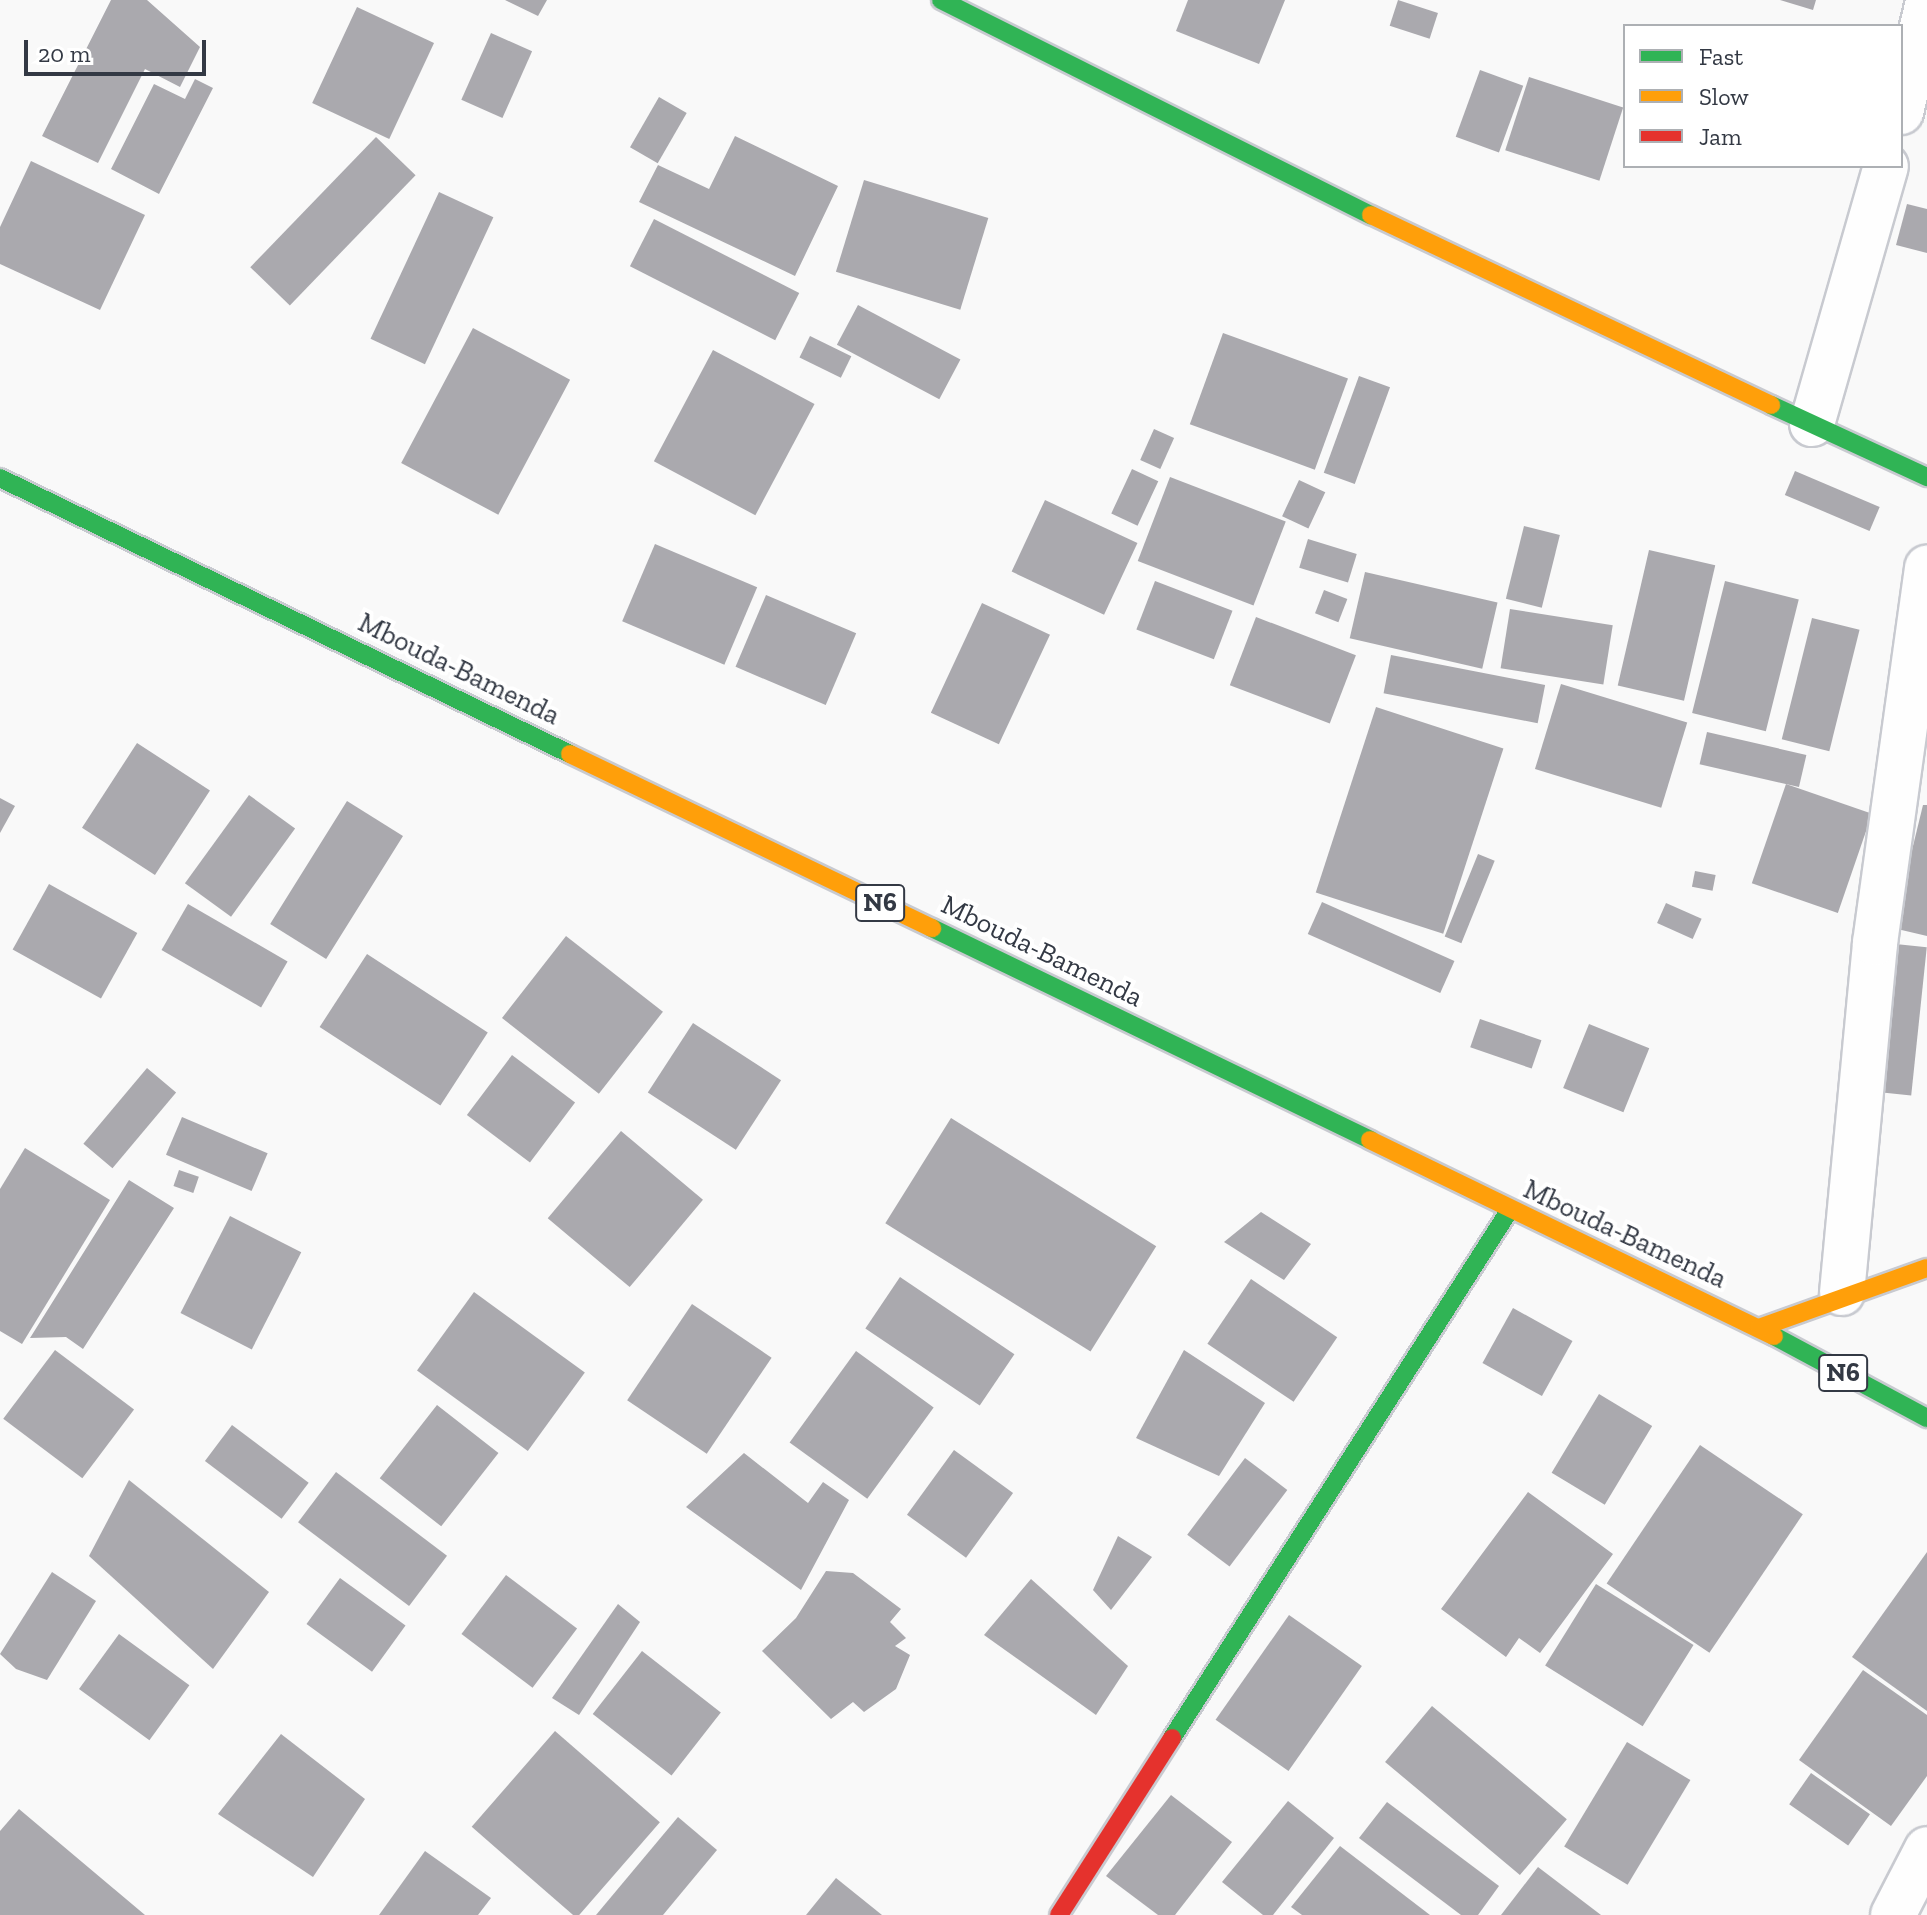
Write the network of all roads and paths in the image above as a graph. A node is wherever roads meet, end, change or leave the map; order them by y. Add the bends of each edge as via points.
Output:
1 (941, 0) edge
2 (1927, 6) edge
3 (1903, 104) edge
4 (1885, 168) edge
5 (1812, 424) junction
6 (1927, 477) edge
7 (0, 478) edge
8 (1927, 568) edge
9 (1509, 1211) junction
10 (1927, 1268) edge
11 (1842, 1293) junction
12 (1759, 1328) junction
13 (1927, 1418) edge
14 (1927, 1849) edge
15 (1059, 1915) edge
16 (1893, 1915) edge

1 - 5 main road via 1480,270
2 - 3 street
4 - 5 street
5 - 6 main road
7 - 9 main road, Mbouda-Bamenda / N6
8 - 11 street via 1875,943
9 - 12 main road, Mbouda-Bamenda / N6
9 - 15 main road
10 - 11 main road
11 - 12 main road
12 - 13 main road, Mbouda-Bamenda / N6
14 - 16 street

